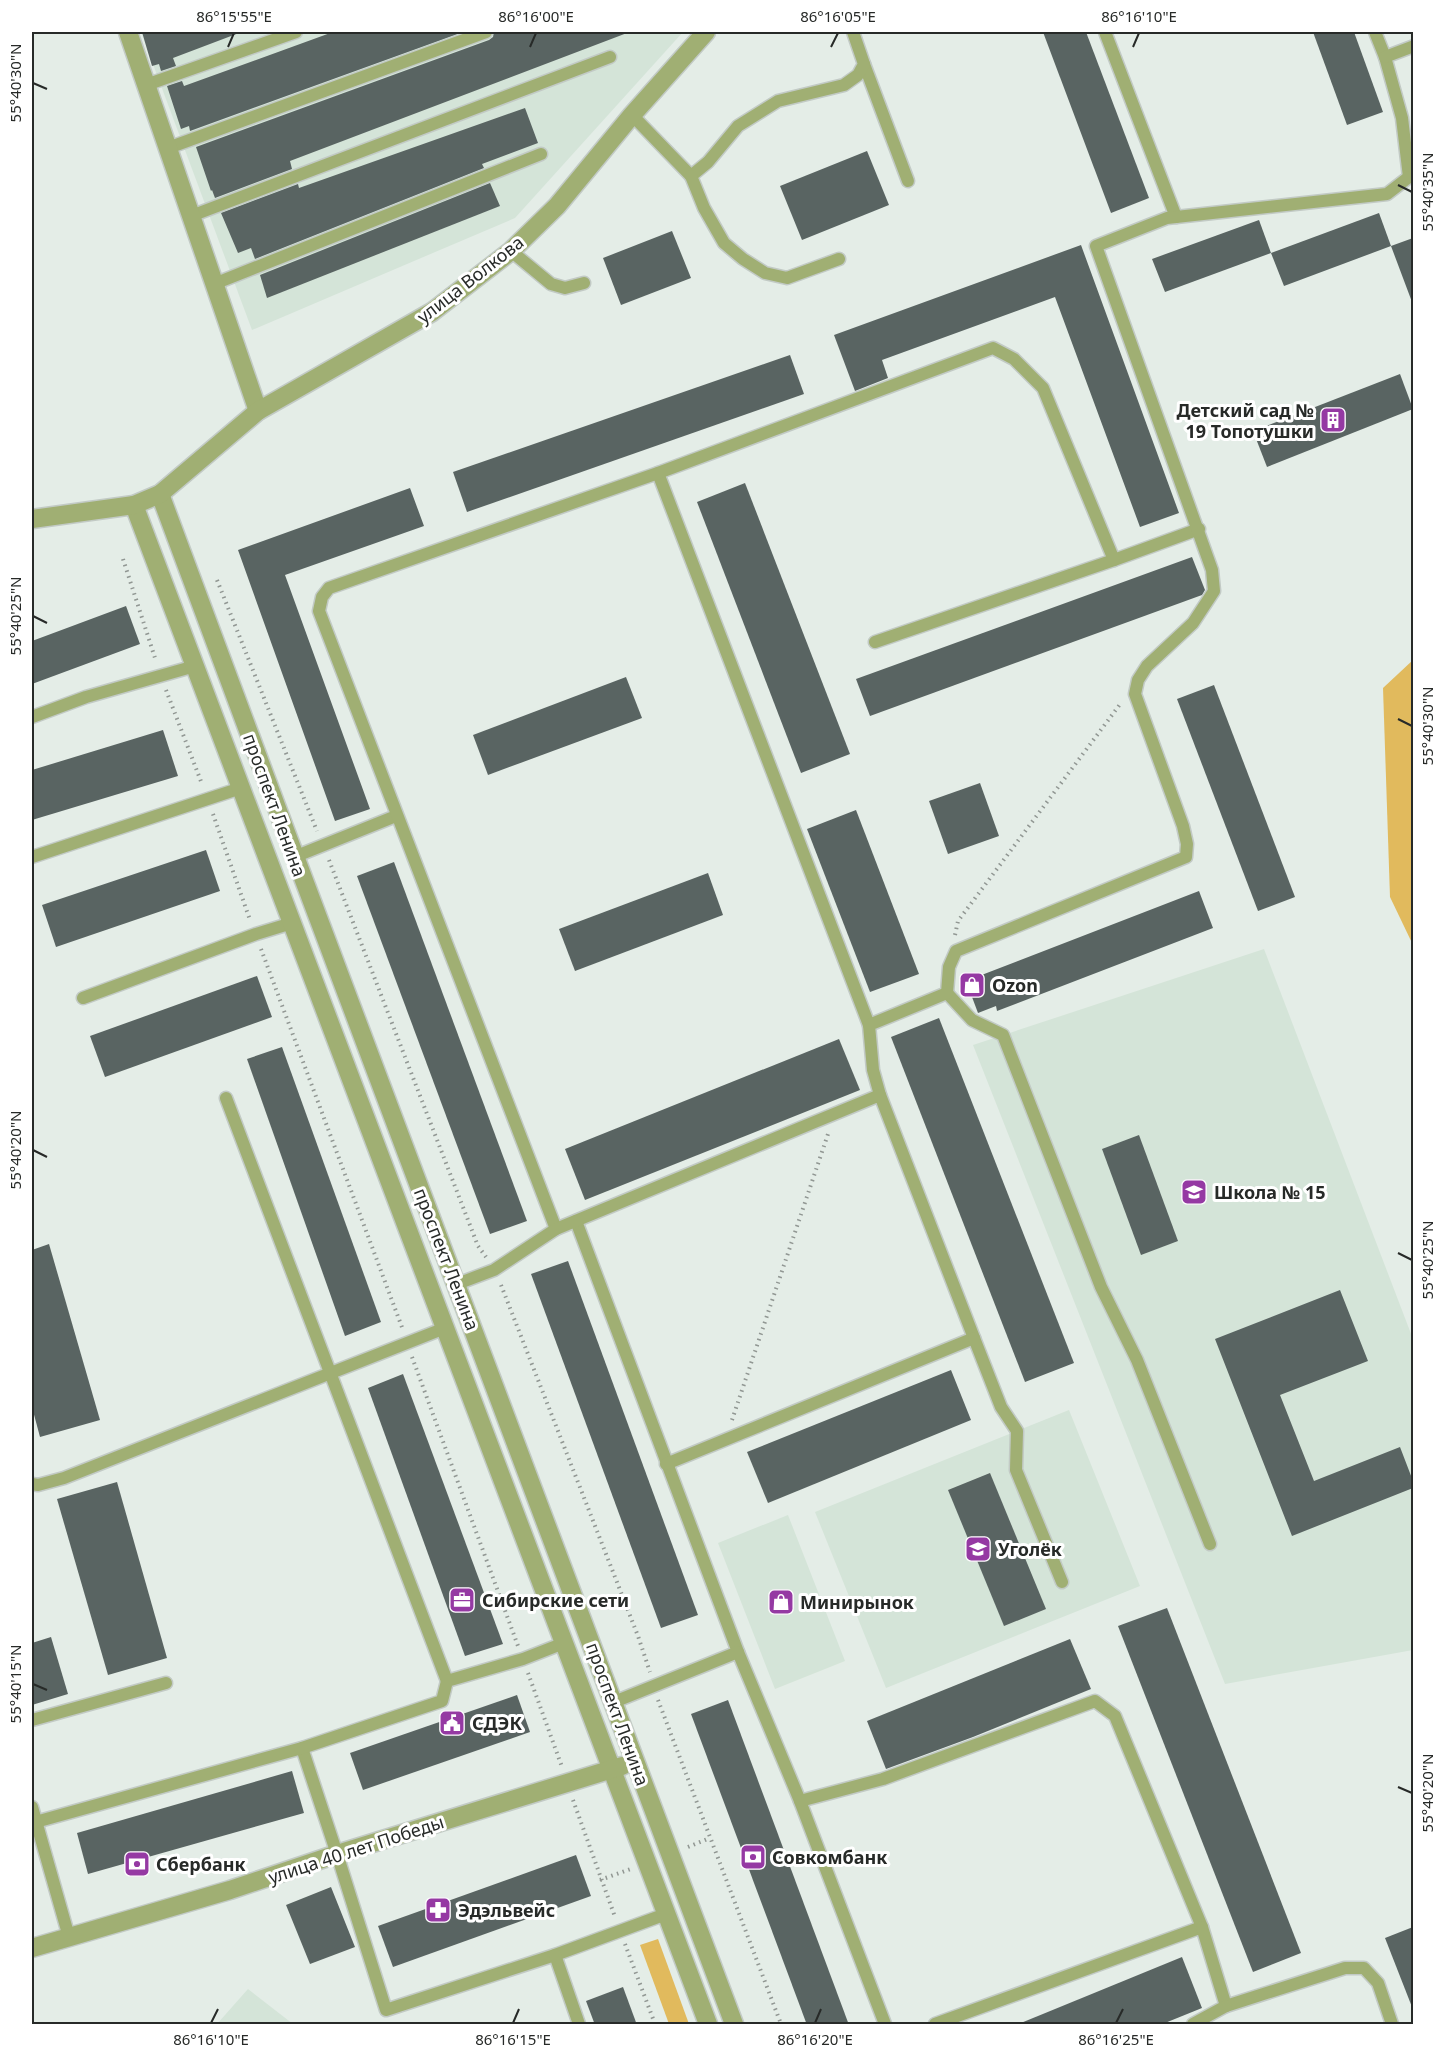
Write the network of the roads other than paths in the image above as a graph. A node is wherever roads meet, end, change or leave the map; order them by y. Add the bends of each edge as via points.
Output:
1 (128, 32) edge
2 (296, 32) edge
3 (486, 32) edge
4 (706, 32) edge
5 (853, 32) edge
6 (1105, 32) edge
7 (1375, 32) edge
8 (1413, 46) edge
9 (610, 57) dead end
10 (1385, 57) junction
11 (864, 63) junction
12 (146, 86) junction
13 (632, 115) junction
14 (168, 148) junction
15 (541, 154) dead end
16 (691, 176) junction
17 (1411, 177) edge
18 (908, 181) dead end
19 (191, 216) junction
20 (1176, 217) junction
21 (511, 251) junction
22 (839, 259) dead end
23 (584, 283) dead end
24 (214, 284) junction
25 (258, 411) junction
26 (658, 473) junction
27 (160, 494) junction
28 (134, 505) junction
29 (32, 519) edge
30 (1199, 529) junction
31 (1114, 560) junction
32 (875, 642) dead end
33 (195, 666) junction
34 (32, 717) edge
35 (241, 788) junction
36 (396, 816) junction
37 (32, 857) edge
38 (294, 857) junction
39 (292, 923) junction
40 (947, 993) junction
41 (83, 998) dead end
42 (869, 1025) junction
43 (880, 1095) junction
44 (226, 1098) dead end
45 (576, 1221) junction
46 (556, 1229) junction
47 (457, 1284) junction
48 (445, 1328) junction
49 (974, 1338) junction
50 (331, 1373) junction
51 (666, 1464) junction
52 (32, 1484) edge
53 (1210, 1544) dead end
54 (1062, 1582) dead end
55 (564, 1643) junction
56 (738, 1652) junction
57 (447, 1681) junction
58 (166, 1683) dead end
59 (614, 1702) junction
60 (32, 1720) edge
61 (302, 1748) junction
62 (636, 1762) junction
63 (610, 1770) junction
64 (800, 1802) junction
65 (32, 1807) edge
66 (34, 1822) edge
67 (338, 1854) junction
68 (666, 1914) junction
69 (1202, 1927) junction
70 (69, 1937) junction
71 (32, 1948) edge
72 (555, 1955) junction
73 (1226, 2006) junction
74 (579, 2025) edge
75 (708, 2025) edge
76 (734, 2025) edge
77 (885, 2025) edge
78 (934, 2025) edge
79 (1193, 2025) edge
80 (1392, 2025) edge

1 - 12 street
2 - 12 lane
3 - 14 lane
4 - 13 street, улица Волкова
5 - 11 lane
6 - 20 lane
7 - 10 lane
8 - 10 lane
9 - 19 lane
10 - 17 lane via 1402,118
11 - 16 lane via 858,75 844,85 778,101 738,126
11 - 18 lane
12 - 14 street
13 - 16 lane
13 - 21 street, улица Волкова via 557,206
14 - 19 street
15 - 24 lane
16 - 22 lane via 724,243 765,273 787,278
17 - 20 lane via 1387,194
19 - 24 street
20 - 30 lane via 1096,246
21 - 23 lane via 551,284 565,288
21 - 25 street, улица Волкова via 432,312
24 - 25 street
25 - 27 street, улица Волкова
26 - 31 lane via 993,348 1014,358 1043,388
26 - 36 lane via 329,588 322,597 319,611
26 - 42 lane
27 - 28 street, улица Волкова
27 - 38 street, проспект Ленина
28 - 29 street, улица Волкова
28 - 33 street, проспект Ленина
30 - 31 lane
30 - 40 lane via 1214,591 1193,623 1147,666 1135,694 1183,826 1186,857 956,951 949,967
31 - 32 lane
33 - 34 lane
33 - 35 street, проспект Ленина
35 - 37 lane
35 - 39 street, проспект Ленина
36 - 38 lane
36 - 46 lane
38 - 47 street, проспект Ленина
39 - 41 lane
39 - 48 street, проспект Ленина
40 - 42 lane
40 - 53 lane via 972,1020 1003,1035 1101,1287 1137,1360
42 - 43 lane via 873,1070
43 - 45 lane
43 - 49 lane
44 - 50 lane
45 - 46 lane
45 - 51 lane
46 - 47 lane via 494,1270
47 - 59 street, проспект Ленина
48 - 50 lane
48 - 55 street, проспект Ленина
49 - 51 lane
49 - 54 lane via 1001,1407 1017,1431 1016,1470
50 - 52 lane via 64,1478
50 - 57 lane
51 - 56 lane
55 - 57 lane
55 - 63 street, проспект Ленина
56 - 59 lane
56 - 64 lane
57 - 61 lane via 442,1701
58 - 60 lane
59 - 62 street, проспект Ленина
61 - 66 lane
61 - 67 lane
62 - 63 street, улица 40 лет Победы
62 - 76 street, проспект Ленина
63 - 67 street, улица 40 лет Победы
63 - 68 street, проспект Ленина
64 - 69 lane via 884,1779 1095,1701 1114,1716
64 - 77 lane
65 - 66 lane
66 - 70 lane
67 - 70 street, улица 40 лет Победы
67 - 72 lane via 386,2010
68 - 72 lane
68 - 75 street, проспект Ленина
69 - 73 lane
69 - 78 lane
70 - 71 street, улица 40 лет Победы
72 - 74 lane
73 - 79 lane
73 - 80 lane via 1345,1968 1364,1968 1378,1983

